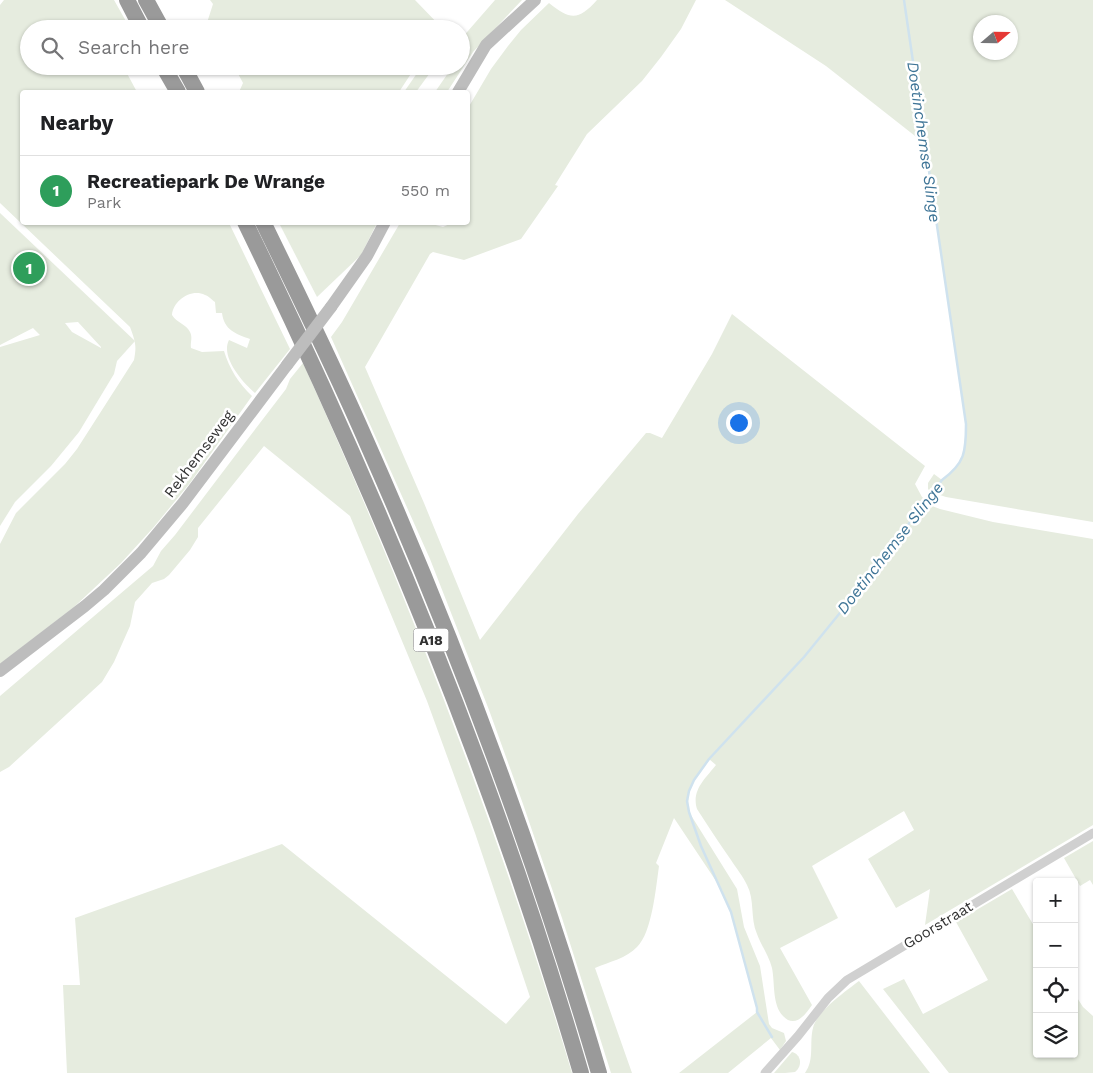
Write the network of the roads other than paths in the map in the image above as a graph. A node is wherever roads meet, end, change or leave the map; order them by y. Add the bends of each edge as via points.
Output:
1 (126, 0) edge
2 (146, 0) edge
3 (535, 0) edge
4 (137, 20) edge
5 (157, 20) edge
6 (470, 72) edge
7 (168, 75) edge
8 (188, 75) edge
9 (468, 75) edge
10 (177, 90) edge
11 (196, 90) edge
12 (459, 90) edge
13 (246, 225) edge
14 (264, 225) edge
15 (383, 225) edge
16 (0, 671) edge
17 (1093, 833) edge
18 (581, 1073) edge
19 (599, 1073) edge
20 (765, 1073) edge

1 - 4 highway
2 - 5 highway
3 - 6 street via 486,45
7 - 10 highway
8 - 11 highway
9 - 12 street
13 - 18 highway, A18 via 354,454 458,705 508,844
14 - 19 highway, A18 via 368,444 472,697 578,1002
15 - 16 street, Rekhemseweg, bridge via 367,256 331,307 183,503 141,553 85,606
17 - 20 street, Goorstraat via 847,980

